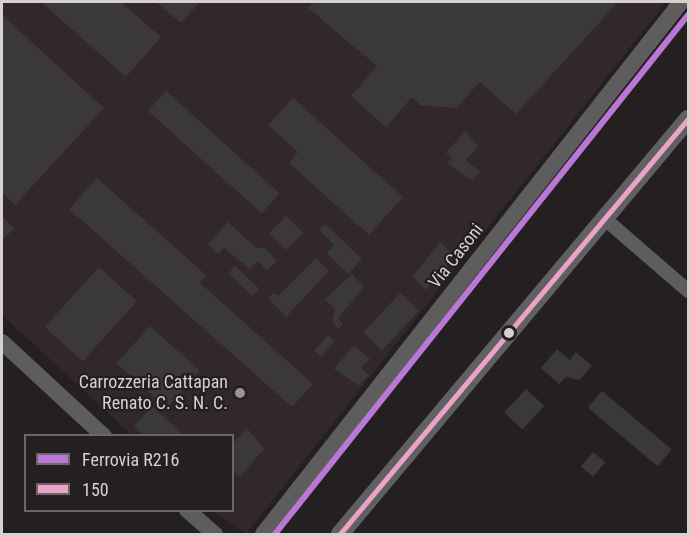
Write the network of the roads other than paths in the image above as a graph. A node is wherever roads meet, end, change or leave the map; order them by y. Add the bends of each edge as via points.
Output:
1 (681, 2) edge
2 (688, 119) edge
3 (605, 219) junction
4 (688, 291) edge
5 (2, 342) edge
6 (103, 434) edge
7 (189, 512) edge
8 (214, 534) edge
9 (263, 534) edge
10 (340, 534) edge

1 - 9 street, Via Casoni
2 - 3 main road
3 - 4 street
3 - 10 main road
5 - 6 street
7 - 8 street

